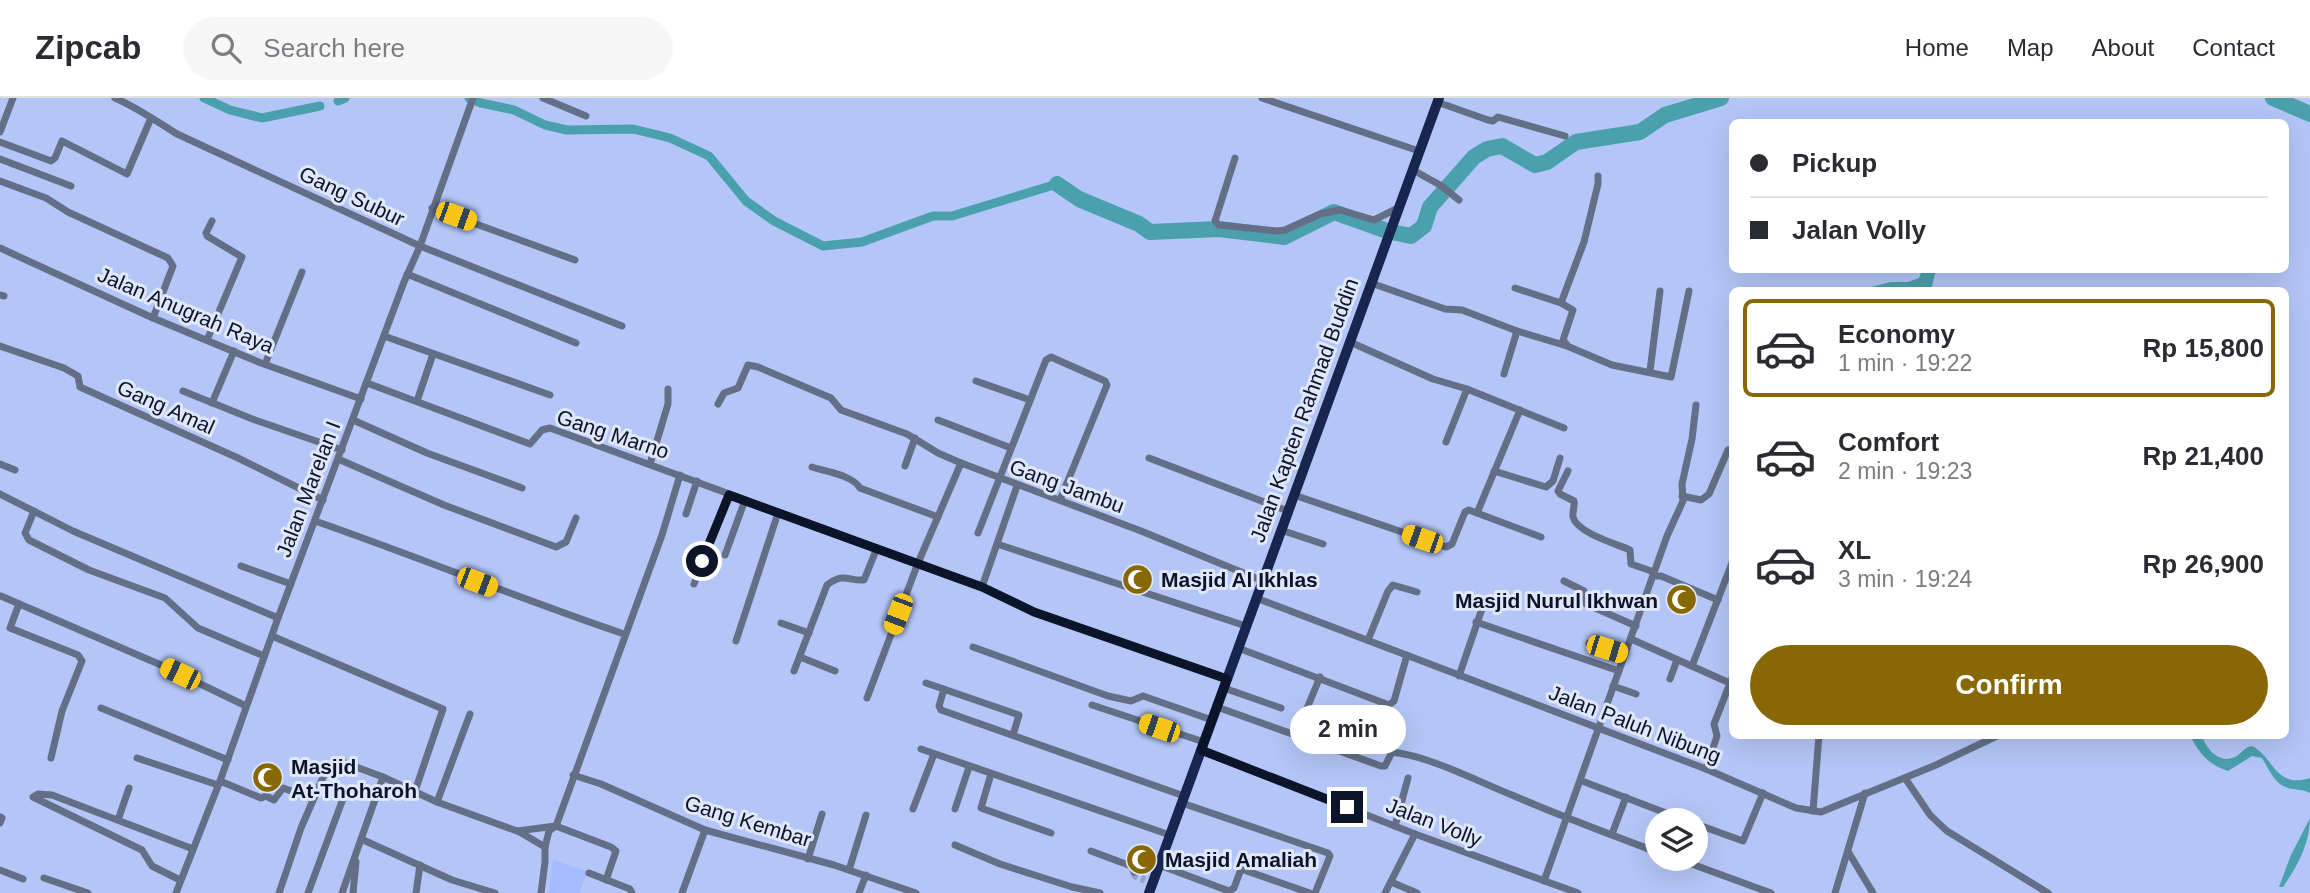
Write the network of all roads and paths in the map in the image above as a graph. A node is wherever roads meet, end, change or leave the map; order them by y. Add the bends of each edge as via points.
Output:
1 (13, 98) edge
2 (115, 98) edge
3 (472, 98) edge
4 (543, 98) edge
5 (1262, 98) edge
6 (1438, 100) edge
7 (586, 116) dead end
8 (151, 118) junction
9 (0, 132) edge
10 (1564, 136) dead end
11 (0, 142) edge
12 (1419, 151) junction
13 (1236, 158) dead end
14 (0, 159) edge
15 (1413, 170) junction
16 (1598, 176) dead end
17 (0, 181) edge
18 (71, 186) dead end
19 (1459, 200) dead end
20 (432, 208) junction
21 (1398, 208) junction
22 (212, 221) dead end
23 (419, 246) junction
24 (0, 248) edge
25 (575, 260) dead end
26 (302, 272) dead end
27 (407, 274) junction
28 (1371, 283) junction
29 (1515, 288) dead end
30 (1660, 290) dead end
31 (1689, 291) dead end
32 (1561, 303) junction
33 (153, 318) junction
34 (622, 326) dead end
35 (1517, 331) junction
36 (384, 336) junction
37 (206, 340) junction
38 (1350, 342) junction
39 (576, 343) dead end
40 (0, 346) edge
41 (1567, 346) junction
42 (234, 351) junction
43 (433, 354) junction
44 (265, 364) junction
45 (1650, 371) junction
46 (1504, 374) dead end
47 (976, 381) dead end
48 (367, 383) junction
49 (668, 389) dead end
50 (1467, 389) junction
51 (183, 391) dead end
52 (550, 395) dead end
53 (361, 399) junction
54 (1030, 400) junction
55 (416, 401) junction
56 (212, 403) junction
57 (718, 404) dead end
58 (1696, 408) dead end
59 (1520, 410) junction
60 (353, 420) junction
61 (938, 420) dead end
62 (1564, 428) dead end
63 (915, 438) junction
64 (1446, 442) dead end
65 (1011, 448) junction
66 (341, 450) junction
67 (1729, 450) edge
68 (1149, 458) dead end
69 (1560, 458) dead end
70 (338, 459) junction
71 (961, 463) junction
72 (0, 464) edge
73 (650, 464) junction
74 (905, 466) dead end
75 (812, 467) dead end
76 (15, 470) dead end
77 (1494, 471) junction
78 (1568, 471) dead end
79 (680, 475) junction
80 (999, 479) junction
81 (698, 481) junction
82 (1017, 486) junction
83 (522, 488) dead end
84 (0, 494) edge
85 (729, 495) junction
86 (1294, 495) junction
87 (1683, 499) junction
88 (323, 500) junction
89 (745, 500) junction
90 (1060, 500) junction
91 (34, 511) junction
92 (1288, 511) junction
93 (778, 513) junction
94 (1477, 513) junction
95 (686, 514) dead end
96 (938, 517) junction
97 (576, 518) dead end
98 (315, 521) junction
99 (1281, 530) junction
100 (978, 533) dead end
101 (1541, 537) dead end
102 (997, 544) junction
103 (1323, 544) dead end
104 (877, 548) junction
105 (725, 555) dead end
106 (918, 563) junction
107 (241, 566) dead end
108 (1654, 574) junction
109 (1729, 577) edge
110 (1263, 581) junction
111 (1564, 581) dead end
112 (291, 584) junction
113 (694, 584) dead end
114 (982, 587) junction
115 (1417, 592) dead end
116 (1, 596) edge
117 (1256, 598) junction
118 (1485, 600) dead end
119 (1718, 600) junction
120 (19, 604) junction
121 (278, 618) junction
122 (1476, 622) junction
123 (781, 623) dead end
124 (1246, 626) junction
125 (1636, 626) junction
126 (809, 633) junction
127 (624, 634) junction
128 (272, 636) junction
129 (1631, 639) junction
130 (1368, 640) junction
131 (736, 641) dead end
132 (1589, 643) dead end
133 (973, 647) dead end
134 (1238, 648) junction
135 (1625, 654) junction
136 (264, 656) junction
137 (1409, 656) junction
138 (800, 657) junction
139 (1677, 660) junction
140 (1692, 666) junction
141 (794, 671) dead end
142 (835, 671) dead end
143 (1619, 671) junction
144 (1459, 676) junction
145 (1320, 677) junction
146 (1670, 679) dead end
147 (1729, 681) edge
148 (926, 683) dead end
149 (1225, 683) junction
150 (1613, 686) junction
151 (944, 689) junction
152 (1729, 689) edge
153 (1636, 694) dead end
154 (867, 698) dead end
155 (1092, 705) dead end
156 (246, 706) junction
157 (1217, 707) junction
158 (101, 708) dead end
159 (1281, 708) dead end
160 (470, 714) dead end
161 (1212, 720) junction
162 (1597, 728) junction
163 (1013, 735) junction
164 (1819, 739) edge
165 (1990, 739) edge
166 (1364, 740) dead end
167 (1202, 746) junction
168 (921, 749) dead end
169 (934, 754) junction
170 (51, 758) dead end
171 (137, 758) dead end
172 (228, 760) junction
173 (970, 767) junction
174 (1706, 769) junction
175 (991, 774) junction
176 (573, 775) junction
177 (383, 777) junction
178 (1408, 778) dead end
179 (1905, 778) junction
180 (1581, 780) junction
181 (219, 783) junction
182 (129, 788) dead end
183 (415, 791) junction
184 (1763, 793) junction
185 (1865, 793) junction
186 (1626, 797) junction
187 (376, 798) junction
188 (313, 799) junction
189 (1183, 799) junction
190 (437, 802) junction
191 (1654, 808) edge
192 (913, 809) dead end
193 (955, 809) dead end
194 (1813, 810) junction
195 (822, 814) dead end
196 (866, 815) dead end
197 (0, 817) edge
198 (1567, 818) junction
199 (118, 820) junction
200 (0, 823) edge
201 (556, 826) junction
202 (1395, 826) junction
203 (1708, 828) edge
204 (705, 830) junction
205 (517, 831) junction
206 (1051, 833) dead end
207 (1415, 834) junction
208 (1612, 834) junction
209 (1170, 835) junction
210 (361, 839) junction
211 (955, 845) dead end
212 (545, 847) junction
213 (1645, 847) edge
214 (193, 849) junction
215 (1091, 851) dead end
216 (1849, 853) junction
217 (356, 854) junction
218 (808, 859) junction
219 (420, 865) junction
220 (1159, 865) junction
221 (0, 870) edge
222 (849, 870) junction
223 (1708, 870) edge
224 (1134, 872) tunnel mouth
225 (589, 873) dead end
226 (866, 875) junction
227 (44, 878) dead end
228 (23, 879) dead end
229 (180, 880) junction
230 (606, 880) junction
231 (1544, 881) junction
232 (1391, 882) junction
233 (615, 883) junction
234 (1150, 888) edge
235 (479, 890) edge
236 (88, 893) edge
237 (176, 893) edge
238 (279, 893) edge
239 (308, 893) edge
240 (342, 893) edge
241 (353, 893) edge
242 (416, 893) edge
243 (495, 893) edge
244 (541, 893) edge
245 (612, 893) edge
246 (632, 893) edge
247 (682, 893) edge
248 (859, 893) edge
249 (916, 893) edge
250 (1100, 893) edge
251 (1312, 893) edge
252 (1385, 893) edge
253 (1418, 893) edge
254 (1578, 893) edge
255 (1771, 893) edge
256 (1835, 893) edge
257 (1873, 893) edge
258 (2048, 893) edge

1 - 9 street
2 - 8 street, Gang Subur
3 - 20 street, Jalan Marelan I
4 - 7 street
5 - 12 street
6 - 10 street via 1488,120 1498,117
6 - 12 main road, Jalan Kapten Rahmad Buddin
8 - 11 street via 127,174 61,141 51,161
8 - 23 street, Gang Subur
12 - 15 main road, Jalan Kapten Rahmad Buddin
13 - 21 street via 1215,221 1219,226 1278,231 1327,212 1343,211 1374,220
14 - 18 street
15 - 19 street
15 - 21 main road, Jalan Kapten Rahmad Buddin
16 - 32 street via 1584,242
17 - 33 street via 46,198 168,258 173,265
20 - 23 street, Jalan Marelan I
20 - 25 street
21 - 28 main road, Jalan Kapten Rahmad Buddin
22 - 37 street via 207,236 242,257
23 - 27 street, Jalan Marelan I
23 - 34 street, Gang Subur
24 - 33 street, Jalan Anugrah Raya
26 - 44 street
27 - 36 street, Jalan Marelan I
27 - 39 street
28 - 35 street
28 - 38 main road, Jalan Kapten Rahmad Buddin
29 - 32 street
30 - 45 street
31 - 45 street via 1671,377
32 - 41 street via 1573,310 1563,340
33 - 37 street, Jalan Anugrah Raya
35 - 41 street
35 - 46 street
36 - 43 street
36 - 48 street, Jalan Marelan I
37 - 42 street, Jalan Anugrah Raya
38 - 50 street
38 - 86 main road, Jalan Kapten Rahmad Buddin
40 - 88 street, Gang Amal via 64,369 78,376 80,387
41 - 45 street via 1612,365
42 - 44 street, Jalan Anugrah Raya
42 - 56 street
43 - 52 street
43 - 55 street
44 - 53 street, Jalan Anugrah Raya
47 - 54 street
48 - 53 street, Jalan Marelan I
48 - 55 street, Gang Marno
49 - 73 street via 668,404
50 - 59 street
50 - 64 street
51 - 56 street
53 - 60 street, Jalan Marelan I
54 - 65 street
54 - 90 street via 1051,357 1107,385
55 - 73 street, Gang Marno via 530,444 550,428
56 - 66 street
57 - 63 street, Gang Jambu via 724,393 738,388 746,366 751,365 831,398 841,410
58 - 87 street
59 - 62 street
59 - 77 street
60 - 66 street, Jalan Marelan I
60 - 83 street
61 - 65 street
63 - 71 street, Gang Jambu
63 - 74 street
65 - 80 street
66 - 70 street, Jalan Marelan I
67 - 87 street via 1709,494 1701,500
68 - 92 street
69 - 77 street via 1553,481 1546,487
70 - 88 street, Jalan Marelan I
70 - 97 street via 556,547 566,542
71 - 80 street, Gang Jambu
71 - 96 street
72 - 76 street
73 - 79 street, Gang Marno
75 - 96 street
77 - 94 street
78 - 108 street via 1558,491 1574,501 1573,517 1578,525 1630,550 1631,564
79 - 81 street, Gang Marno
79 - 127 street
80 - 82 street, Gang Jambu
80 - 100 street
81 - 85 street, Gang Marno
81 - 95 street
82 - 90 street, Gang Jambu
82 - 102 street
84 - 91 street
85 - 89 street, Gang Marno
85 - 113 street
86 - 92 main road, Jalan Kapten Rahmad Buddin
86 - 94 street via 1446,547 1465,512
87 - 108 street
88 - 98 street, Jalan Marelan I
89 - 93 street, Gang Marno
89 - 105 street
90 - 110 street, Gang Jambu
91 - 121 street
91 - 136 street via 25,533 29,540 165,598 198,628
92 - 99 main road, Jalan Kapten Rahmad Buddin
93 - 104 street, Gang Marno
93 - 131 street
94 - 101 street
96 - 106 street
98 - 112 street, Jalan Marelan I
98 - 127 street
99 - 103 street
99 - 110 main road, Jalan Kapten Rahmad Buddin
102 - 114 street
102 - 124 street
104 - 106 street, Gang Marno
104 - 126 street via 864,580 846,576 827,585
106 - 114 street, Gang Marno
106 - 154 street
107 - 112 street
108 - 119 street
108 - 125 street
109 - 119 street
110 - 117 main road, Jalan Kapten Rahmad Buddin
111 - 125 street via 1584,591 1586,604
112 - 121 street, Jalan Marelan I
114 - 149 street, Gang Marno via 1034,612
115 - 130 street via 1393,585
116 - 120 street
117 - 124 main road, Jalan Kapten Rahmad Buddin
117 - 130 street, Jalan Paluh Nibung
118 - 122 street
119 - 140 street
120 - 156 street
120 - 170 street via 10,628 78,655 82,661 62,711
121 - 128 street, Jalan Marelan I
122 - 143 street
122 - 144 street
123 - 126 street
124 - 134 main road, Jalan Kapten Rahmad Buddin
125 - 129 street
126 - 138 street
127 - 176 street
128 - 136 street, Jalan Marelan I
128 - 183 street via 443,709
129 - 135 street
129 - 139 street
130 - 137 street, Jalan Paluh Nibung
132 - 135 street
133 - 161 street via 1108,696 1132,701 1143,696
134 - 145 street
134 - 149 main road, Jalan Kapten Rahmad Buddin
135 - 143 street
136 - 156 street, Jalan Marelan I
137 - 144 street, Jalan Paluh Nibung
137 - 145 street via 1389,705
138 - 141 street
138 - 142 street
139 - 140 street
139 - 146 street
140 - 147 street
143 - 150 street
144 - 162 street, Jalan Paluh Nibung
145 - 166 street via 1306,718
148 - 151 street
149 - 157 main road, Jalan Kapten Rahmad Buddin
149 - 159 street, Gang Marno
150 - 153 street
150 - 162 street
151 - 163 street via 941,710
151 - 163 street via 1019,715
152 - 174 street via 1714,724 1717,736
155 - 167 street, Jalan Volly
156 - 172 street, Jalan Marelan I
157 - 161 main road, Jalan Kapten Rahmad Buddin
157 - 198 street via 1381,766 1392,751 1401,753
158 - 172 street
160 - 190 street
161 - 167 main road, Jalan Kapten Rahmad Buddin
162 - 174 street, Jalan Paluh Nibung
162 - 180 street
163 - 189 street
164 - 194 street
165 - 179 street
167 - 189 main road, Jalan Kapten Rahmad Buddin
167 - 202 street, Jalan Volly
168 - 169 street
169 - 173 street
169 - 192 street
171 - 181 street
172 - 181 street, Jalan Marelan I
173 - 175 street
173 - 193 street
174 - 184 street, Jalan Paluh Nibung
175 - 206 street via 981,808
175 - 209 street
176 - 201 street
176 - 204 street, Gang Kembar
177 - 183 street
177 - 187 street
177 - 188 street via 337,761 327,768
178 - 202 street
179 - 185 street
179 - 258 street via 1947,831
180 - 186 street
180 - 198 street
181 - 188 street via 261,798 274,800 283,788
181 - 214 street, Jalan Marelan I
182 - 199 street
183 - 190 street
184 - 194 street, Jalan Paluh Nibung via 1796,808
184 - 203 street via 1743,841
185 - 194 street via 1821,812
185 - 216 street
186 - 191 street
186 - 208 street
187 - 210 street
187 - 239 street via 350,792 344,796
188 - 238 street
189 - 209 main road, Jalan Kapten Rahmad Buddin
189 - 251 street via 1329,854
190 - 205 street
195 - 218 street
196 - 222 street
197 - 200 street
198 - 208 street
198 - 231 street
199 - 214 street
199 - 229 street via 52,795 33,797 142,850 152,866
201 - 205 street
201 - 212 street via 549,831
201 - 230 street via 615,849
202 - 207 street, Jalan Volly
204 - 218 street, Gang Kembar
204 - 247 street
205 - 212 street
207 - 231 street, Jalan Volly
207 - 232 street
208 - 213 street
209 - 220 main road, Jalan Kapten Rahmad Buddin
210 - 217 street
210 - 219 street
211 - 250 street via 1000,864
212 - 244 street
214 - 229 street, Jalan Marelan I
215 - 224 street via 1131,866
216 - 256 street
216 - 257 street
217 - 240 street
217 - 241 street
218 - 222 street, Gang Kembar
219 - 235 street
219 - 242 street
220 - 234 main road, Jalan Kapten Rahmad Buddin
220 - 251 street via 1229,891 1241,869
221 - 228 street
222 - 226 street, Gang Kembar
223 - 255 street
225 - 230 street
226 - 248 street
226 - 249 street, Gang Kembar
227 - 236 street
229 - 237 street, Jalan Marelan I
230 - 233 street
231 - 254 street, Jalan Volly
232 - 252 street
232 - 253 street
233 - 245 street
233 - 246 street
235 - 243 street

